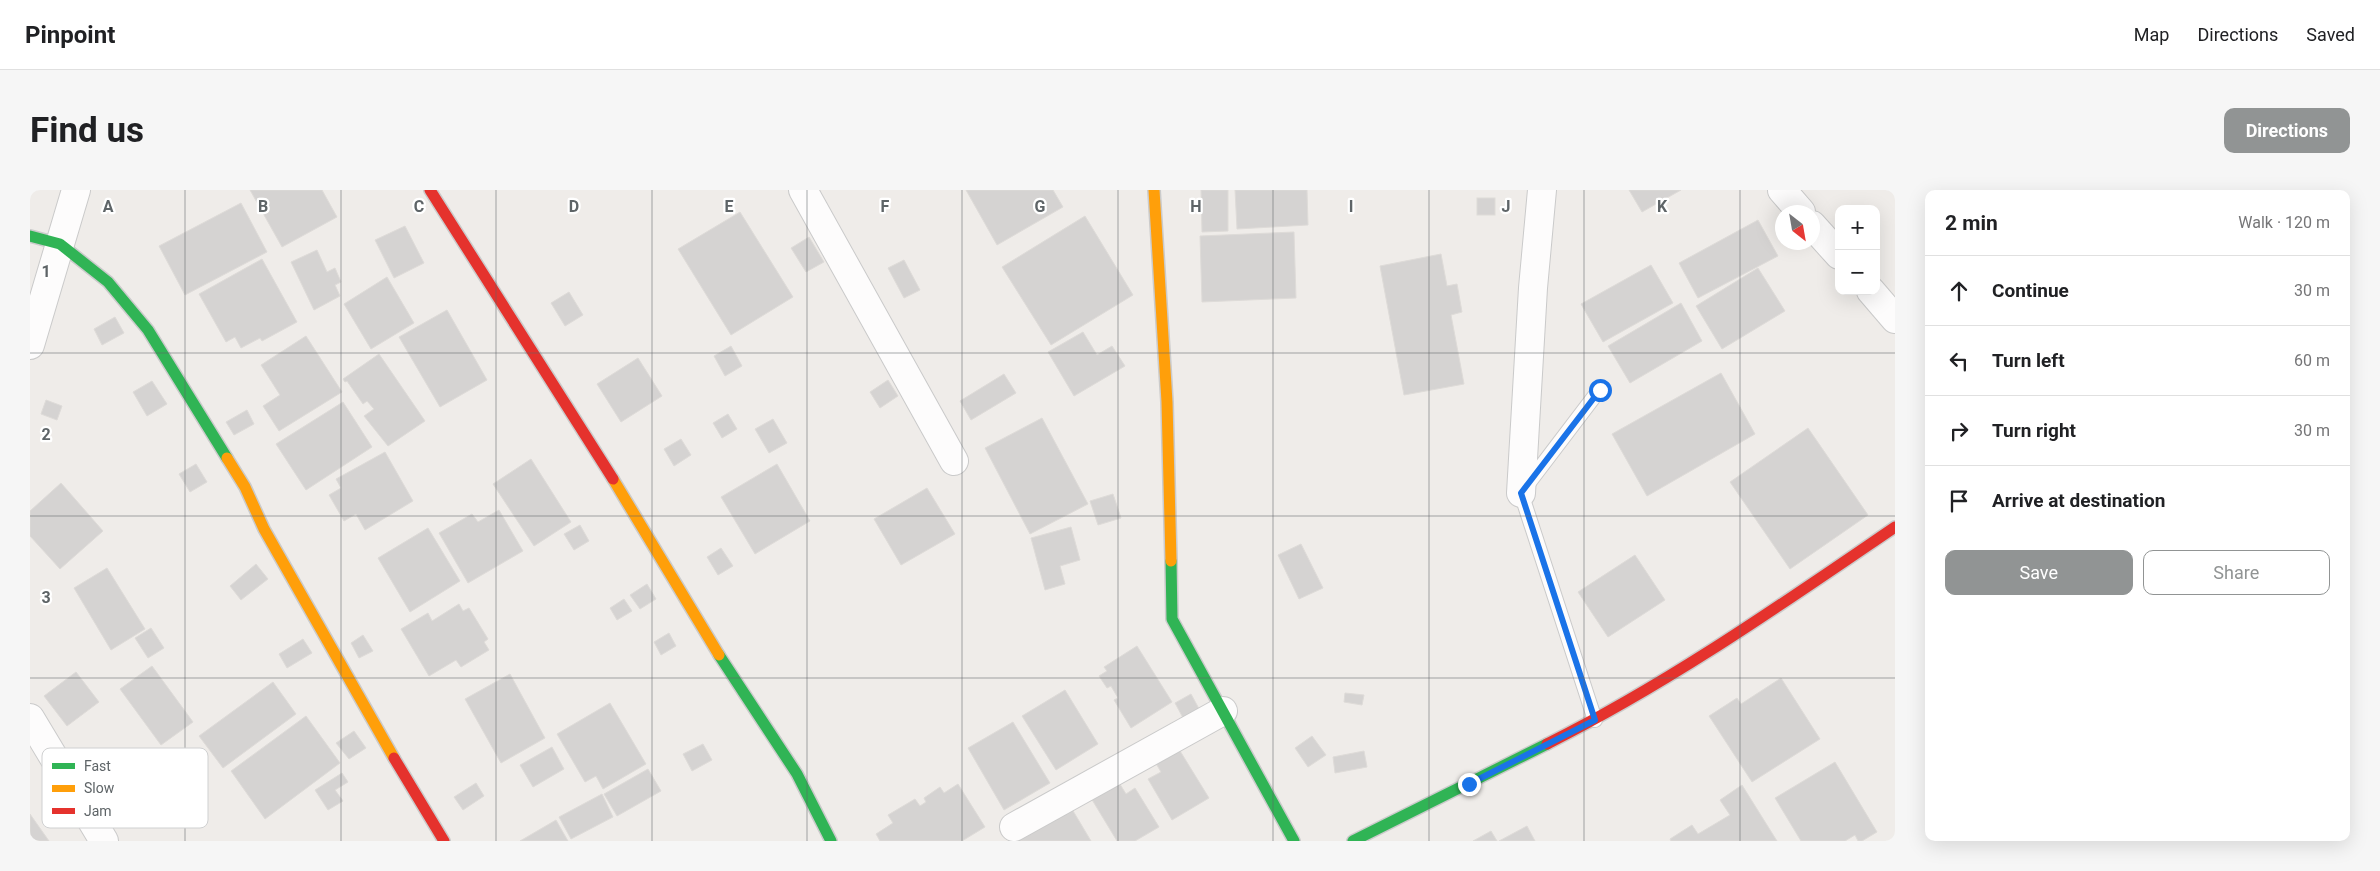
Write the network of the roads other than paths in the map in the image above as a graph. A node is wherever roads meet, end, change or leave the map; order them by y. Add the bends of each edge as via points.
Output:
1 (76, 190) edge
2 (430, 190) edge
3 (804, 190) edge
4 (1154, 190) edge
5 (1542, 190) edge
6 (1782, 190) edge
7 (1795, 205) edge
8 (1820, 234) edge
9 (30, 236) edge
10 (60, 244) junction
11 (1835, 251) edge
12 (1874, 295) edge
13 (1895, 319) edge
14 (30, 345) edge
15 (1600, 390) dead end
16 (954, 461) dead end
17 (1521, 493) junction
18 (1895, 527) edge
19 (1223, 711) junction
20 (30, 718) edge
21 (1595, 720) junction
22 (48, 748) edge
23 (1014, 827) dead end
24 (96, 828) edge
25 (104, 841) edge
26 (444, 841) edge
27 (831, 841) edge
28 (1294, 841) edge
29 (1353, 841) edge

1 - 10 street
2 - 27 street via 597,452 702,628 797,774
3 - 16 street
4 - 19 street via 1167,402 1172,619
5 - 17 street
6 - 7 street
8 - 11 street
9 - 10 street
10 - 14 street
10 - 26 street via 108,282 148,330 245,487 264,529
12 - 13 street
15 - 17 lane
17 - 21 lane
18 - 21 street via 1750,626
19 - 23 street
19 - 28 street
20 - 22 street
21 - 29 street
24 - 25 street

